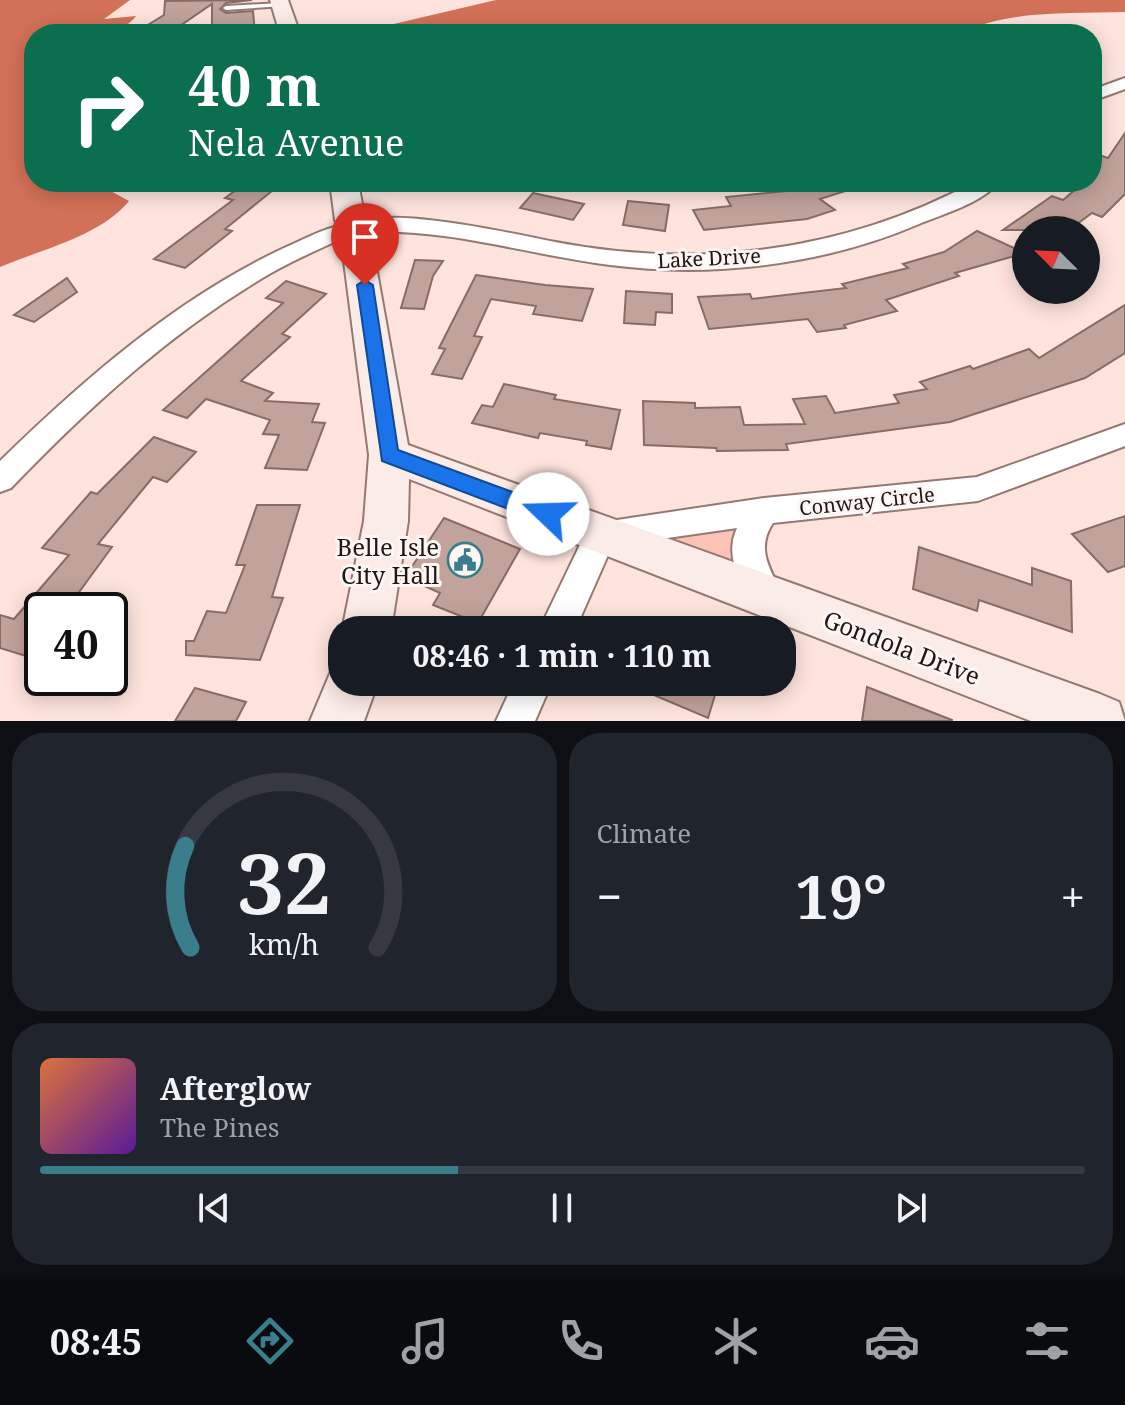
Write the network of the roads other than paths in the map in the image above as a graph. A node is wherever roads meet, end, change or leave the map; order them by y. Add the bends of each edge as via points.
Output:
1 (280, 3) edge
2 (226, 8) dead end
3 (287, 24) edge
4 (1125, 83) edge
5 (1102, 92) edge
6 (346, 192) edge
7 (968, 192) edge
8 (353, 230) junction
9 (1125, 435) edge
10 (389, 455) junction
11 (0, 480) edge
12 (764, 511) junction
13 (601, 534) junction
14 (766, 596) junction
15 (369, 616) edge
16 (563, 616) edge
17 (347, 696) edge
18 (527, 696) edge
19 (337, 721) edge
20 (515, 721) edge
21 (1100, 721) edge

1 - 2 lane
1 - 3 street
4 - 5 street
6 - 8 street
7 - 8 street, Lake Drive via 857,239 794,253 673,264 613,259 406,223
8 - 10 street
8 - 11 street via 263,268 196,311 101,386
9 - 12 street, Conway Circle via 978,489
10 - 13 street, Gondola Drive
10 - 15 street via 386,521
12 - 13 street, Conway Circle
12 - 14 street via 750,528 746,548 751,571
13 - 14 street, Gondola Drive
13 - 16 street
14 - 21 street, Gondola Drive
17 - 19 street
18 - 20 street

